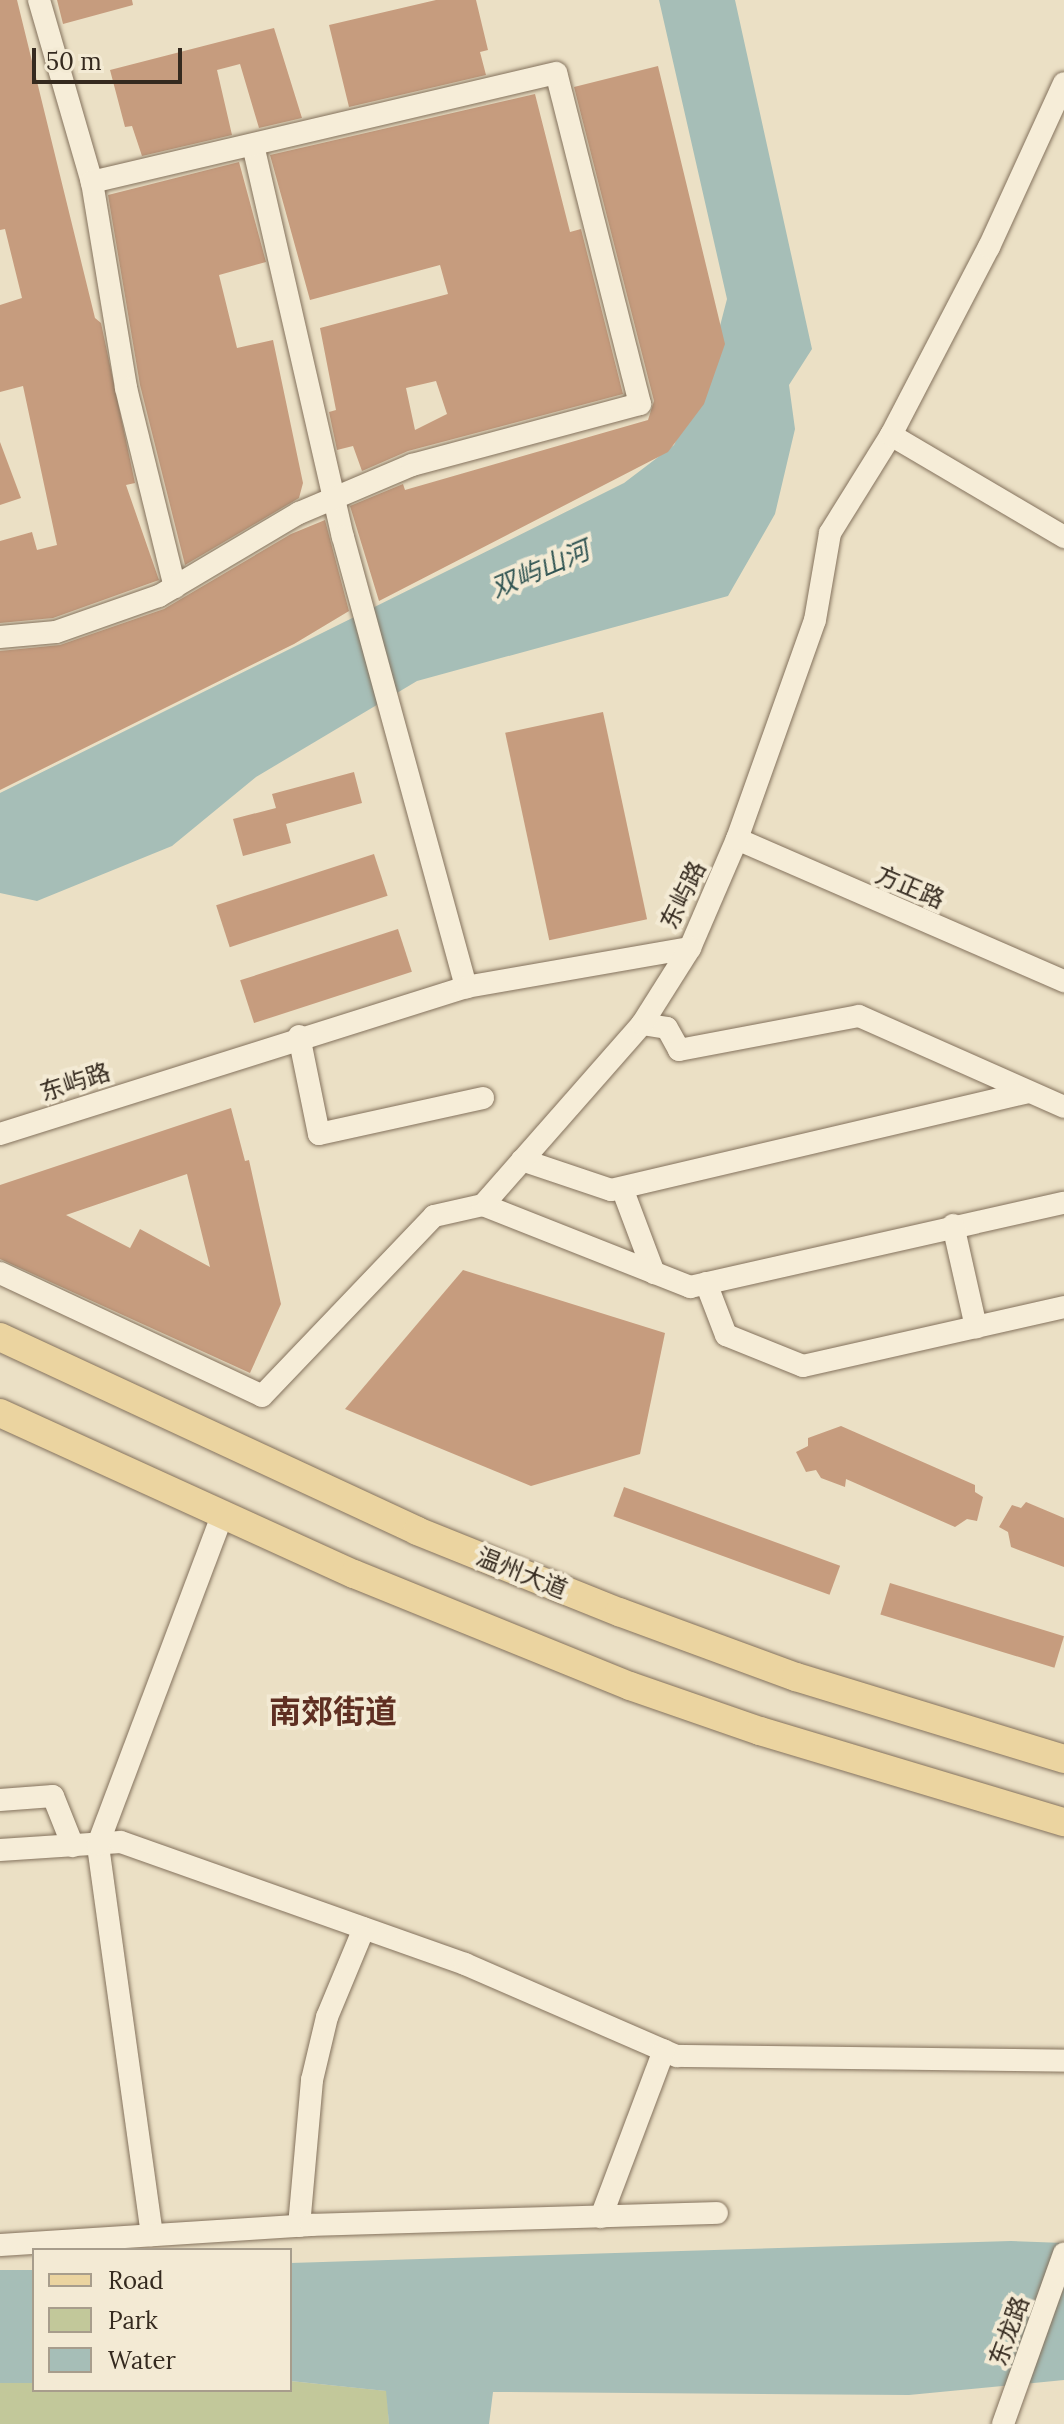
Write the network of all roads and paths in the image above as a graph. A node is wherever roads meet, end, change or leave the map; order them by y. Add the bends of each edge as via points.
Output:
1 (39, 0) edge
2 (1062, 91) edge
3 (253, 145) junction
4 (92, 182) junction
5 (891, 435) junction
6 (333, 495) junction
7 (1064, 537) edge
8 (175, 587) junction
9 (0, 637) edge
10 (737, 839) junction
11 (690, 948) junction
12 (1064, 981) edge
13 (466, 987) junction
14 (642, 1024) junction
15 (299, 1036) junction
16 (1029, 1092) junction
17 (483, 1098) dead end
18 (1064, 1107) edge
19 (0, 1134) edge
20 (522, 1160) junction
21 (622, 1188) junction
22 (1064, 1203) edge
23 (483, 1205) junction
24 (953, 1225) junction
25 (0, 1273) edge
26 (654, 1273) junction
27 (706, 1283) junction
28 (1064, 1307) edge
29 (976, 1327) junction
30 (0, 1337) edge
31 (0, 1413) edge
32 (223, 1514) junction
33 (1064, 1759) edge
34 (0, 1800) edge
35 (1064, 1822) edge
36 (98, 1844) junction
37 (73, 1846) junction
38 (0, 1850) edge
39 (364, 1928) junction
40 (664, 2050) junction
41 (1064, 2061) edge
42 (717, 2213) dead end
43 (601, 2217) junction
44 (299, 2226) junction
45 (152, 2235) junction
46 (0, 2245) edge
47 (1064, 2254) edge
48 (1003, 2424) edge

1 - 4 street
2 - 5 street, 东屿路 via 989,247
3 - 4 street
3 - 6 street
3 - 6 street via 556,73 640,404 412,465
4 - 8 street via 126,388
5 - 7 street
5 - 10 street, 东屿路 via 830,533 815,620
6 - 8 street
6 - 13 street
8 - 9 street via 56,632
10 - 11 street, 东屿路
10 - 12 street, 方正路
11 - 13 street, 东屿路
11 - 14 street
13 - 15 street, 东屿路
14 - 16 street via 667,1028 679,1050 859,1016
14 - 20 street
15 - 17 street via 319,1134
15 - 19 street, 东屿路
16 - 18 street
16 - 21 street
20 - 21 street via 611,1190
20 - 23 street
21 - 26 street
22 - 24 street
23 - 25 street via 434,1216 262,1396
23 - 26 street
24 - 27 street
24 - 29 street
26 - 27 street via 690,1287
27 - 29 street via 726,1335 803,1366
28 - 29 street
30 - 33 main road, 温州大道 via 417,1531 796,1677
31 - 32 main road
32 - 35 main road via 630,1686 760,1731
32 - 36 street
34 - 37 street via 53,1796
36 - 37 street
36 - 39 street via 121,1842
36 - 45 street
37 - 38 street
39 - 40 street via 465,1964
39 - 44 street via 327,2017 312,2080
40 - 41 street via 677,2056
40 - 43 street
42 - 43 street
43 - 44 street
44 - 45 street
45 - 46 street
47 - 48 street, 东龙路

